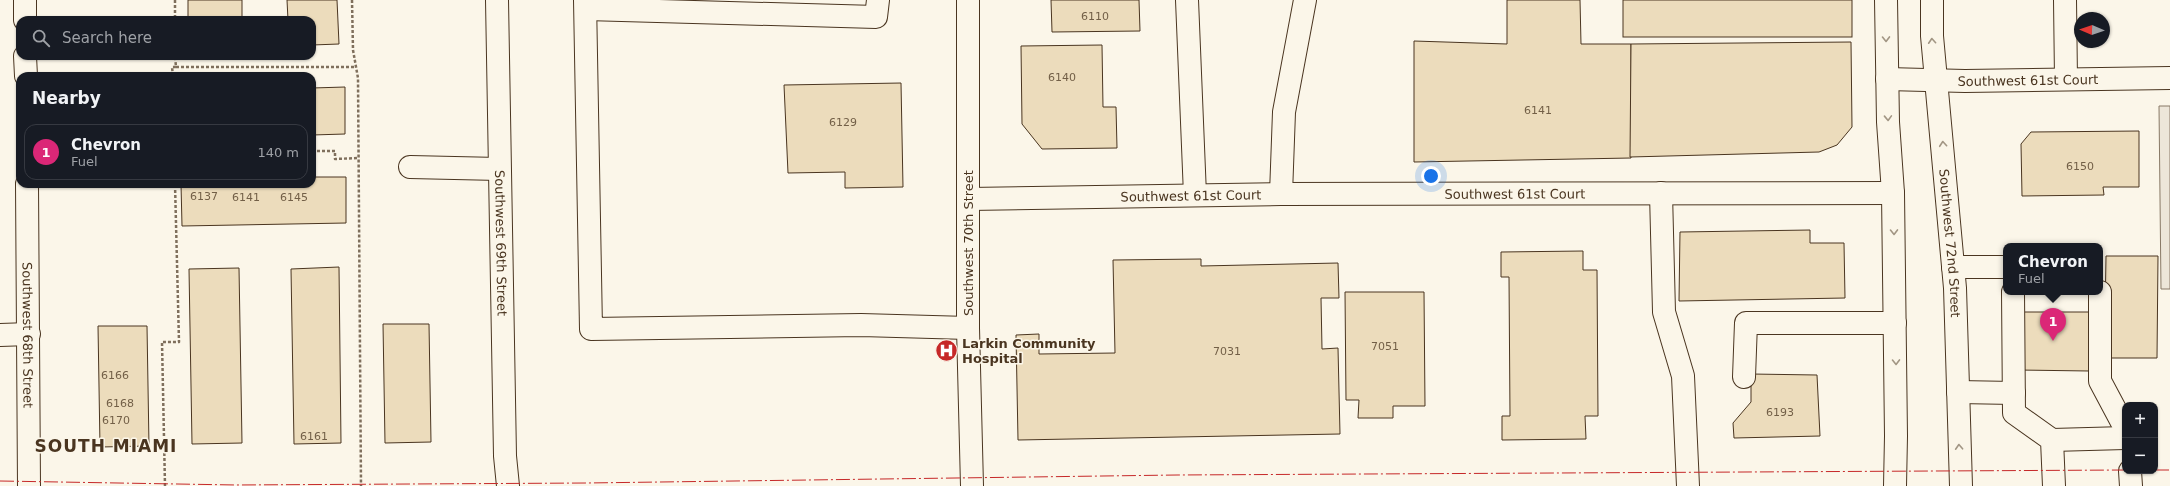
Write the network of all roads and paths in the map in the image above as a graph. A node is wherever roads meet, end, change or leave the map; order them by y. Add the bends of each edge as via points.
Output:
1 (25, 0) edge
2 (175, 0) edge
3 (352, 0) edge
4 (497, 0) edge
5 (878, 0) edge
6 (968, 0) edge
7 (1187, 0) edge
8 (1305, 0) edge
9 (1886, 0) edge
10 (1932, 0) edge
11 (2065, 0) edge
12 (586, 5) edge
13 (25, 16) edge
14 (175, 16) edge
15 (25, 60) edge
16 (176, 60) edge
17 (176, 67) junction
18 (356, 67) junction
19 (26, 72) edge
20 (173, 72) edge
21 (2170, 78) edge
22 (1887, 79) junction
23 (2066, 79) junction
24 (1936, 80) junction
25 (316, 151) edge
26 (359, 158) junction
27 (410, 167) dead end
28 (499, 169) junction
29 (27, 188) edge
30 (175, 188) edge
31 (1893, 192) junction
32 (1281, 194) junction
33 (1661, 194) junction
34 (1195, 195) junction
35 (969, 199) junction
36 (1953, 267) junction
37 (2003, 267) edge
38 (2013, 295) edge
39 (2100, 295) edge
40 (1895, 323) junction
41 (968, 328) junction
42 (29, 334) junction
43 (0, 335) edge
44 (1744, 377) dead end
45 (1958, 392) junction
46 (2014, 393) junction
47 (2122, 422) edge
48 (2122, 438) edge
49 (2052, 440) junction
50 (2130, 474) edge
51 (29, 486) edge
52 (164, 486) edge
53 (361, 486) edge
54 (508, 486) edge
55 (972, 486) edge
56 (1688, 486) edge
57 (1895, 486) edge
58 (1961, 486) edge
59 (2054, 486) edge
60 (2131, 486) edge

1 - 13 street
2 - 14 path
3 - 18 path via 352,50
4 - 28 street, Southwest 69th Street
5 - 12 street via 876,17
6 - 35 street, Southwest 70th Street
7 - 34 street
8 - 32 street via 1284,112
9 -> 22 street
24 -> 10 street, Southwest 72nd Street
11 - 23 street
12 - 41 street via 591,329 861,325
15 - 19 street
16 - 17 path
17 - 18 path
17 - 20 path via 172,67
18 - 26 path
21 - 23 street, Southwest 61st Court
22 - 24 street, Southwest 61st Court
22 -> 31 street
23 - 24 street, Southwest 61st Court
36 -> 24 street, Southwest 72nd Street
25 - 26 path via 335,151 335,159
26 - 53 path
27 - 28 street
28 - 54 street, Southwest 69th Street via 505,456
29 - 42 street, Southwest 68th Street
30 - 52 path via 179,342 162,342
31 - 33 street, Southwest 61st Court
31 -> 40 street
32 - 33 street, Southwest 61st Court
32 - 34 street, Southwest 61st Court
33 - 56 street via 1664,312 1683,376
34 - 35 street, Southwest 61st Court
35 - 41 street, Southwest 70th Street
36 - 37 street
36 - 45 street, Southwest 72nd Street
38 - 46 street
39 - 47 street via 2100,382
40 - 44 street via 1746,323
40 -> 57 street
41 - 55 street, Southwest 70th Street
42 - 43 street
42 - 51 street, Southwest 68th Street
45 - 46 street
58 -> 45 street, Southwest 72nd Street
46 - 49 street via 2014,413
48 - 49 street
49 - 59 street
50 - 60 street

